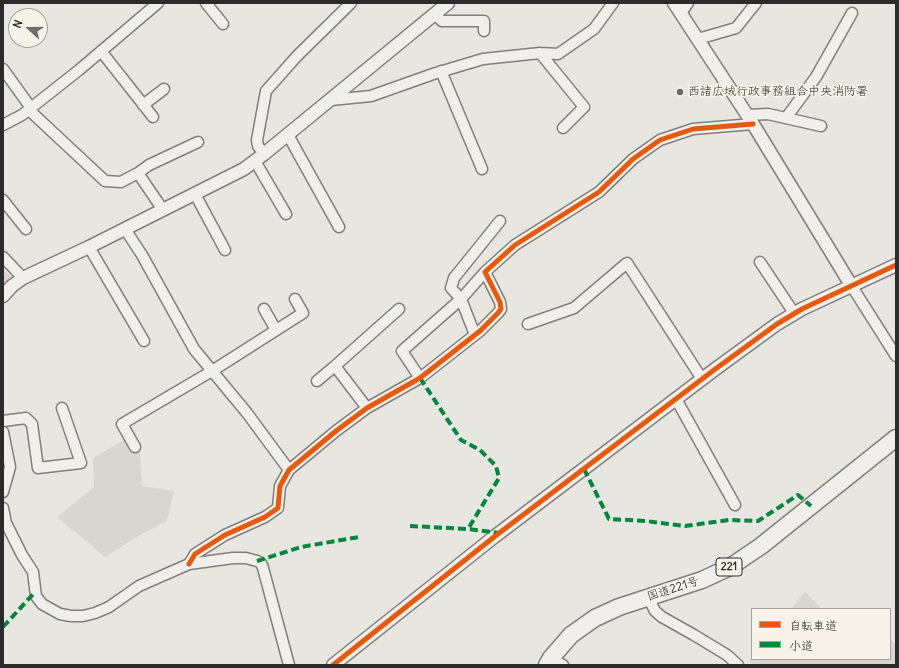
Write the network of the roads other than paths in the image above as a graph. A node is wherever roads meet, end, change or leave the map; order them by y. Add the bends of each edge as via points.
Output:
1 (158, 3) edge
2 (206, 3) edge
3 (351, 3) edge
4 (448, 3) edge
5 (613, 3) edge
6 (688, 3) edge
7 (756, 3) edge
8 (677, 8) edge
9 (852, 13) dead end
10 (434, 14) junction
11 (223, 24) dead end
12 (484, 31) dead end
13 (698, 39) junction
14 (101, 51) junction
15 (540, 53) junction
16 (3, 69) edge
17 (441, 71) junction
18 (164, 89) dead end
19 (330, 100) junction
20 (143, 105) junction
21 (30, 109) junction
22 (153, 118) dead end
23 (786, 118) junction
24 (750, 119) junction
25 (3, 125) edge
26 (821, 126) dead end
27 (563, 128) dead end
28 (288, 135) junction
29 (198, 142) dead end
30 (260, 158) junction
31 (482, 169) dead end
32 (138, 173) junction
33 (195, 194) junction
34 (3, 200) edge
35 (163, 210) junction
36 (286, 214) dead end
37 (500, 221) dead end
38 (339, 227) dead end
39 (26, 229) dead end
40 (125, 229) junction
41 (89, 247) junction
42 (225, 250) dead end
43 (3, 257) edge
44 (760, 262) dead end
45 (896, 265) edge
46 (485, 272) junction
47 (23, 278) junction
48 (851, 285) junction
49 (3, 296) edge
50 (295, 299) dead end
51 (462, 299) junction
52 (264, 309) dead end
53 (399, 309) dead end
54 (794, 314) junction
55 (528, 324) dead end
56 (276, 330) junction
57 (475, 335) junction
58 (144, 341) dead end
59 (896, 356) edge
60 (335, 366) junction
61 (212, 371) junction
62 (420, 378) junction
63 (702, 379) junction
64 (317, 381) dead end
65 (676, 399) junction
66 (62, 408) dead end
67 (367, 408) junction
68 (3, 421) edge
69 (3, 432) edge
70 (896, 438) edge
71 (135, 447) dead end
72 (289, 470) junction
73 (3, 492) edge
74 (735, 505) dead end
75 (3, 508) edge
76 (189, 564) junction
77 (648, 597) junction
78 (554, 662) edge
79 (289, 665) edge
80 (334, 665) edge
81 (738, 665) edge

1 - 14 street
2 - 11 street
3 - 30 street via 297,56 266,91 257,140
4 - 10 street
5 - 15 street via 594,29 558,54
6 - 8 street
7 - 13 street via 736,28
8 - 13 street
9 - 23 street via 816,77
10 - 12 street via 442,21 484,21
10 - 19 street
13 - 24 street
14 - 20 street
14 - 21 street
15 - 17 street via 483,59
15 - 27 street via 584,107
16 - 21 street
17 - 19 street via 371,96
17 - 31 street
18 - 20 street
19 - 28 street
20 - 22 street
21 - 25 street
21 - 32 street via 105,181 121,182
23 - 24 street via 768,114
23 - 26 street
24 - 46 street via 693,129 660,140 632,159 599,192 515,245
24 - 48 street
28 - 30 street
28 - 38 street
29 - 32 street via 149,165
30 - 33 street
30 - 36 street
32 - 35 street
33 - 35 street
33 - 42 street
34 - 39 street
35 - 40 street
37 - 51 street via 454,278 451,288
40 - 41 street
40 - 61 street via 194,349
41 - 47 street
41 - 58 street
43 - 47 street
44 - 54 street
45 - 48 street
46 - 51 street
46 - 57 street via 501,309
47 - 49 street
48 - 54 street
48 - 59 street
50 - 56 street via 303,313
51 - 57 street
51 - 62 street via 402,351
52 - 56 street
53 - 60 street
54 - 63 street
55 - 63 street via 574,308 627,263
56 - 61 street
57 - 62 street
60 - 64 street
60 - 67 street
61 - 71 street via 122,424
61 - 72 street
62 - 67 street
63 - 65 street
65 - 74 street
65 - 80 street via 494,537
66 - 68 street via 81,464 38,468 32,424 26,418
67 - 72 street
69 - 73 street via 10,467
70 - 77 highway, 国道221号 / 221 via 761,546 730,566 702,580
72 - 76 street via 280,486 278,508 265,517 225,535 195,554
75 - 76 street via 6,523 33,572 36,596 42,604 60,614 83,616 95,613 109,607 140,586
76 - 79 street via 239,558 261,563
77 - 78 highway, 国道221号 / 221 via 619,606 571,634
77 - 81 street via 655,611 662,617 727,655

